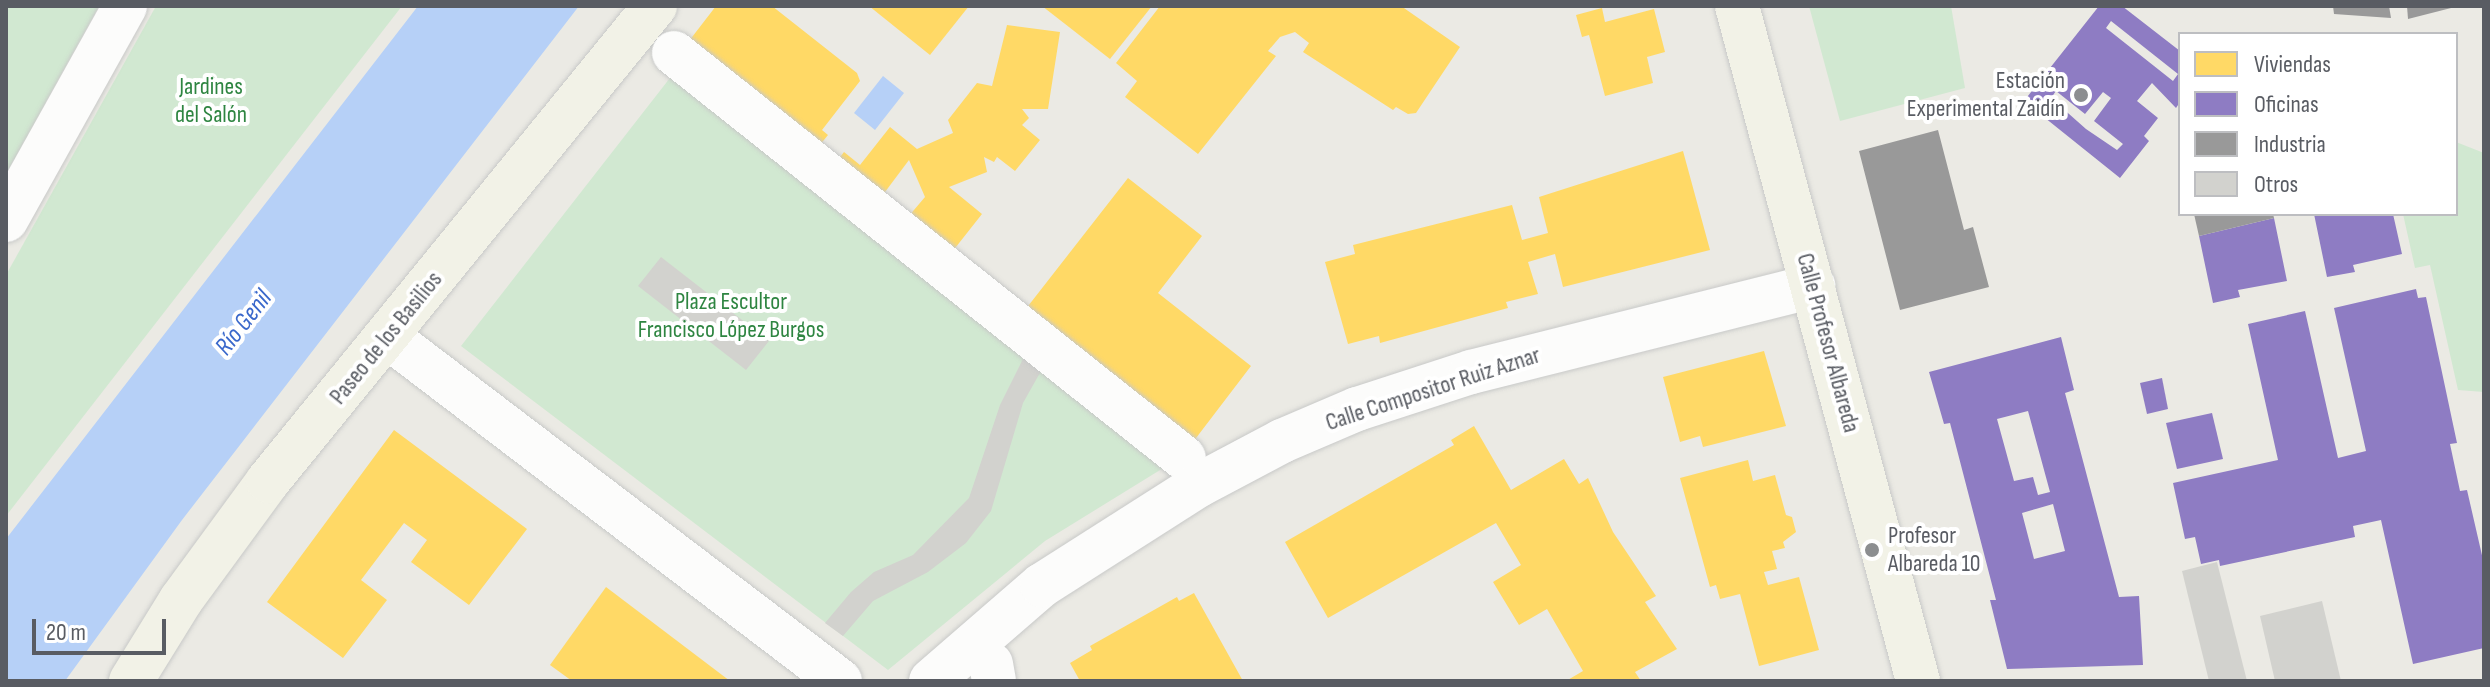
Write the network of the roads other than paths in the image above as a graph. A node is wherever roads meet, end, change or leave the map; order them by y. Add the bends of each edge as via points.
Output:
1 (125, 6) edge
2 (655, 6) edge
3 (1737, 6) edge
4 (674, 53) dead end
5 (6, 220) edge
6 (1813, 286) junction
7 (388, 337) junction
8 (1184, 458) dead end
9 (131, 681) edge
10 (840, 681) edge
11 (931, 681) edge
12 (1918, 681) edge

1 - 5 street
2 - 7 main road, Paseo de los Basilios
3 - 6 main road, Calle Profesor Albareda
4 - 8 street
6 - 11 street, Calle Compositor Ruiz Aznar via 1471,372 1357,409 1282,441 1199,485 1042,585
6 - 12 main road, Calle Profesor Albareda
7 - 9 main road, Paseo de los Basilios via 268,481 181,600
7 - 10 street

